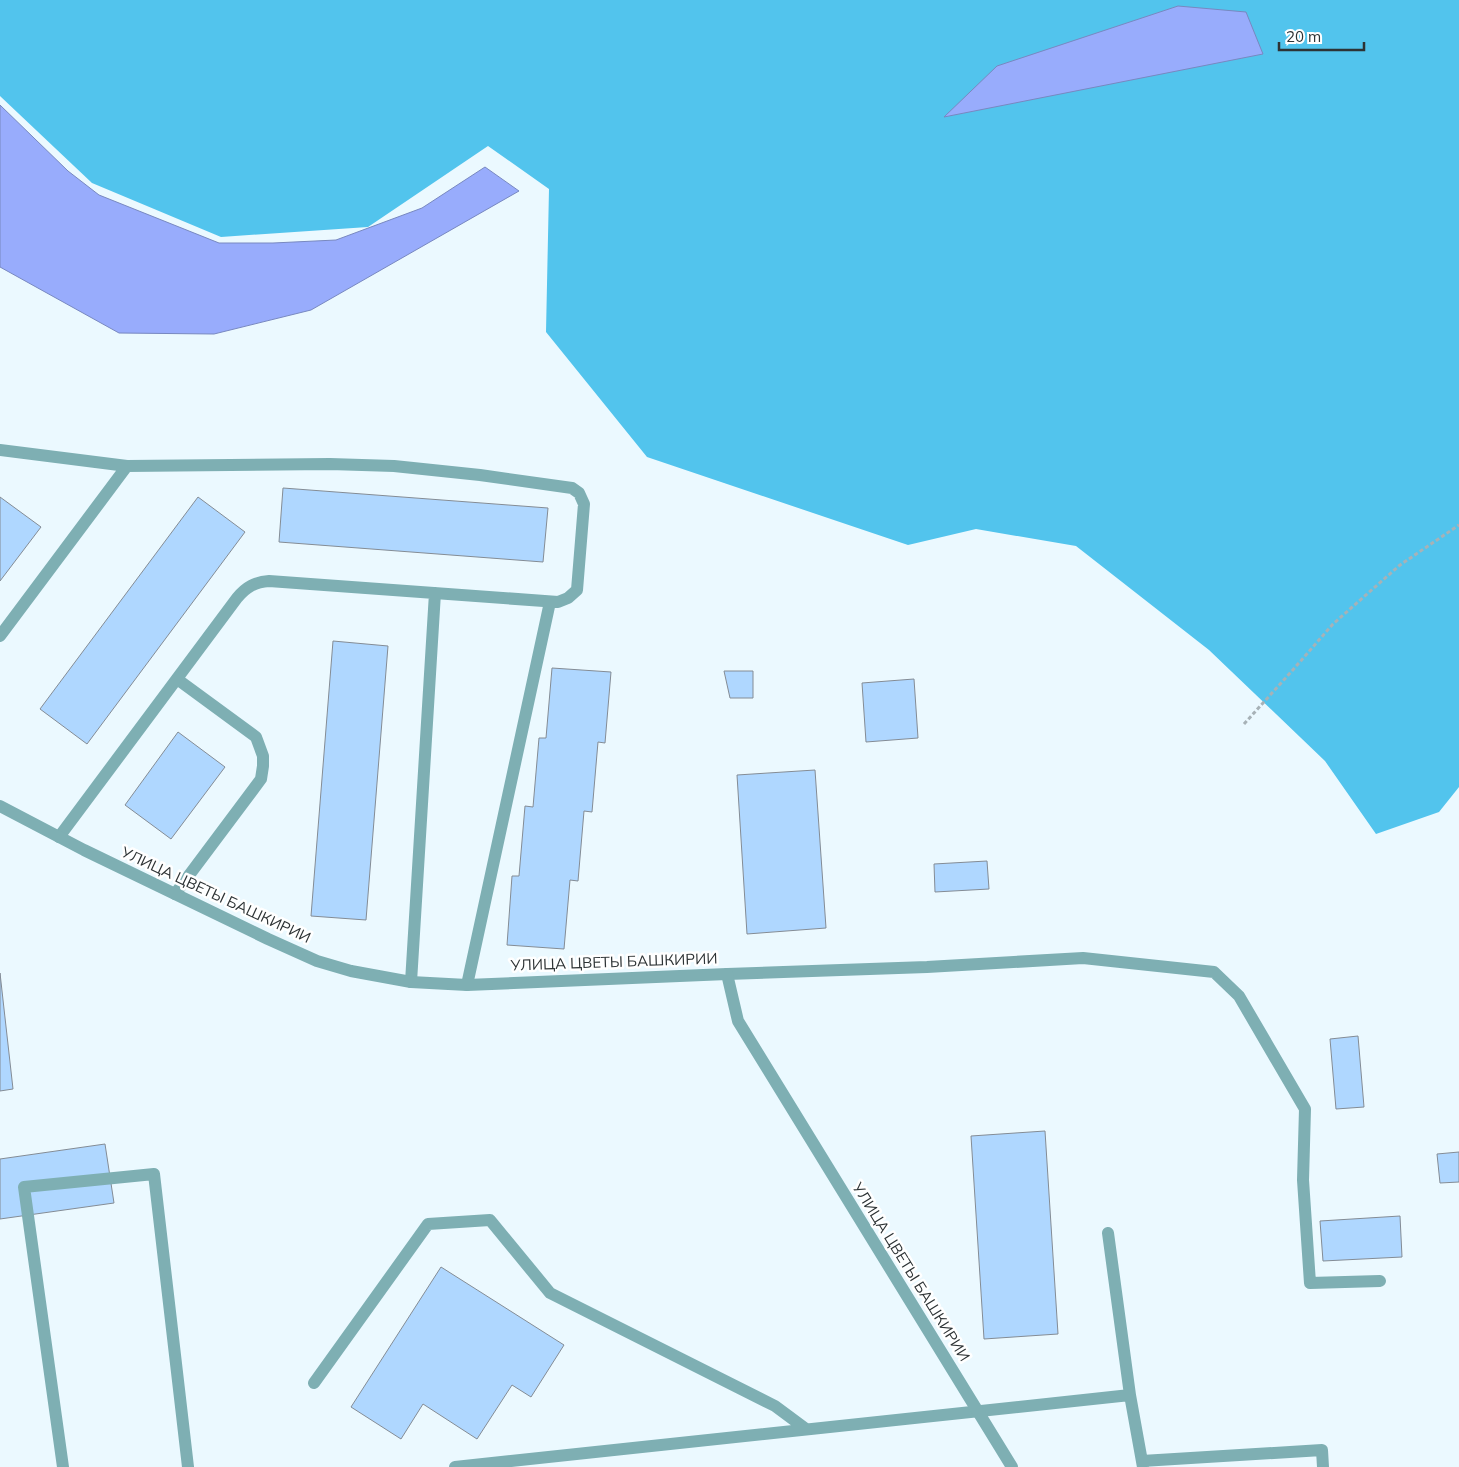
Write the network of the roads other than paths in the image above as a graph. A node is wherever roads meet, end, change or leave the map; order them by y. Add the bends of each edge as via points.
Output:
1 (0, 450) edge
2 (126, 466) junction
3 (435, 593) junction
4 (550, 602) junction
5 (0, 636) edge
6 (177, 678) junction
7 (0, 806) edge
8 (59, 838) junction
9 (175, 894) junction
10 (727, 974) junction
11 (411, 982) junction
12 (468, 985) junction
13 (1108, 1233) dead end
14 (1380, 1281) dead end
15 (314, 1382) dead end
16 (1130, 1395) junction
17 (977, 1410) junction
18 (806, 1429) junction
19 (1142, 1464) edge
20 (63, 1467) edge
21 (188, 1467) edge
22 (456, 1467) edge
23 (1012, 1467) edge
24 (1323, 1467) edge

1 - 2 street
2 - 4 street via 394,466 572,488 579,493 584,504 577,590 568,598
2 - 5 street
3 - 4 street
3 - 6 street via 257,582 243,590
3 - 11 street
4 - 12 street
6 - 8 street
6 - 9 street via 256,737 263,766 261,778
7 - 8 street, УЛИЦА ЦВЕТЫ БАШКИРИИ
8 - 9 street, УЛИЦА ЦВЕТЫ БАШКИРИИ
9 - 11 street, УЛИЦА ЦВЕТЫ БАШКИРИИ via 317,961
10 - 12 street, УЛИЦА ЦВЕТЫ БАШКИРИИ
10 - 14 street via 1082,958 1214,972 1239,996 1305,1109 1303,1180 1310,1283
10 - 17 street, УЛИЦА ЦВЕТЫ БАШКИРИИ via 738,1021
11 - 12 street, УЛИЦА ЦВЕТЫ БАШКИРИИ
13 - 16 street
15 - 18 street via 428,1224 490,1220 550,1293 775,1406
16 - 17 street
16 - 19 street
17 - 18 street
17 - 23 street, УЛИЦА ЦВЕТЫ БАШКИРИИ
18 - 22 street
19 - 24 street via 1322,1450
20 - 21 street via 24,1188 154,1174

